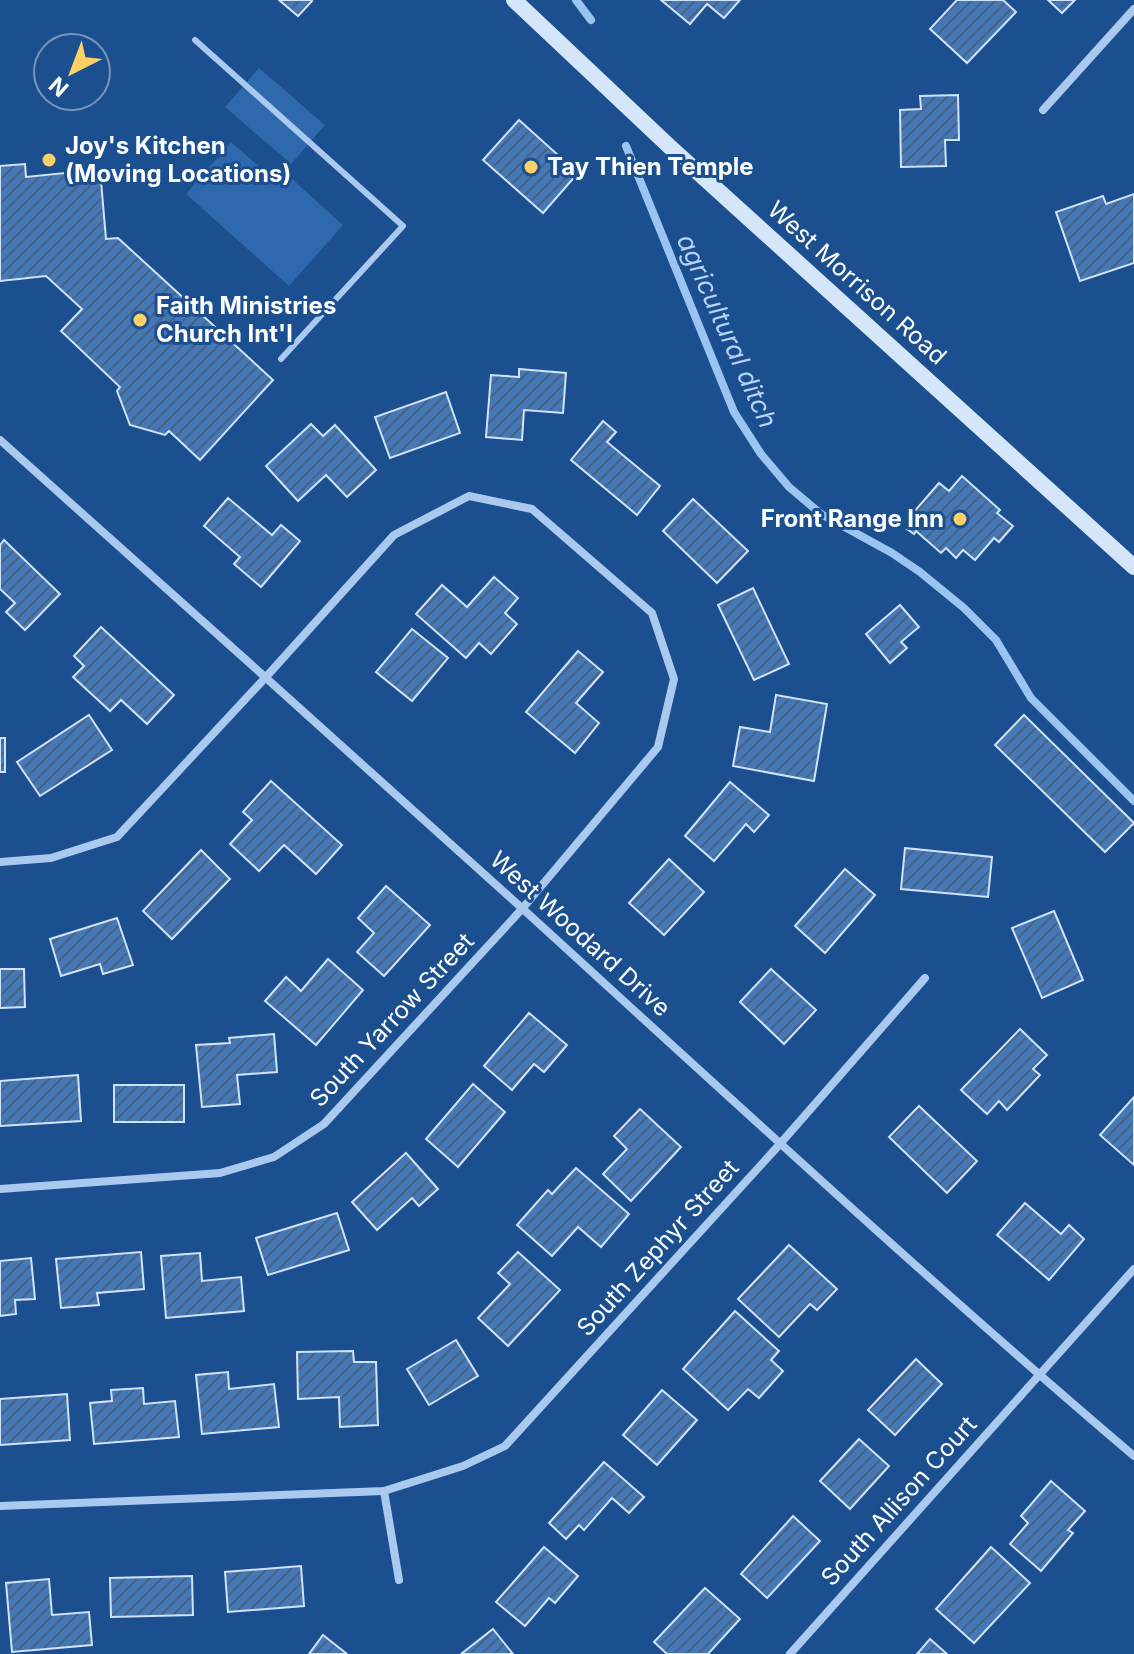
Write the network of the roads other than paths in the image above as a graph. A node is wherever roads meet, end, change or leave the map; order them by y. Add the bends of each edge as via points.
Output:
1 (514, 0) edge
2 (1134, 9) edge
3 (195, 40) dead end
4 (1043, 110) dead end
5 (281, 359) dead end
6 (0, 440) edge
7 (1134, 567) edge
8 (266, 677) junction
9 (0, 862) edge
10 (522, 909) junction
11 (925, 978) dead end
12 (780, 1144) junction
13 (0, 1189) edge
14 (1134, 1269) edge
15 (1038, 1375) junction
16 (1134, 1456) edge
17 (384, 1491) junction
18 (0, 1506) edge
19 (399, 1580) dead end
20 (790, 1654) edge

1 - 7 street, West Morrison Road
2 - 4 street
3 - 5 lane via 403,226
6 - 8 street, West Woodard Drive
8 - 9 street, South Yarrow Street via 117,837 51,858
8 - 10 street, West Woodard Drive
8 - 10 street, South Yarrow Street via 394,535 469,496 532,509 652,613 674,679 658,747
10 - 12 street, West Woodard Drive
10 - 13 street, South Yarrow Street via 324,1124 274,1157 220,1173
11 - 12 street, South Zephyr Street
12 - 15 street, West Woodard Drive
12 - 17 street, South Zephyr Street via 505,1446 463,1466
14 - 15 street, South Allison Court
15 - 16 street, West Woodard Drive
15 - 20 street, South Allison Court
17 - 18 street, South Zephyr Street
17 - 19 street

